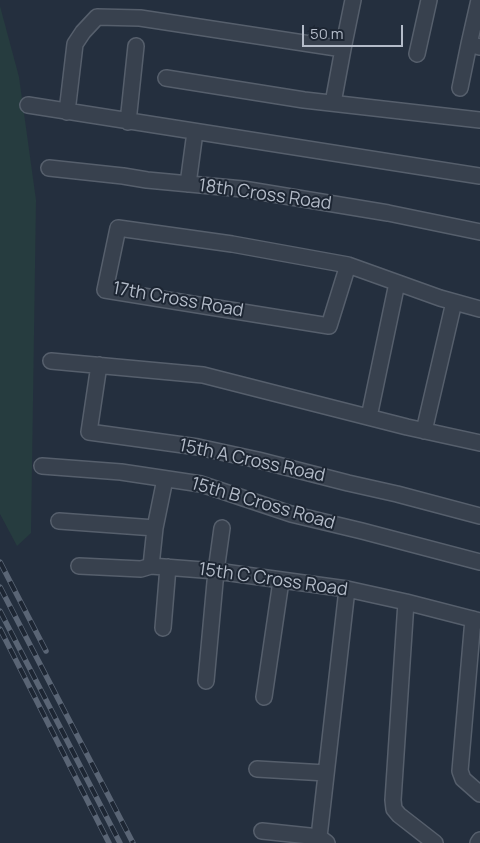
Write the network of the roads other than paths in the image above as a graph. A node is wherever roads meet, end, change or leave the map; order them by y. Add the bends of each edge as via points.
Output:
1 (353, 0) edge
2 (429, 0) edge
3 (479, 0) edge
4 (474, 45) edge
5 (136, 46) dead end
6 (344, 49) junction
7 (417, 54) dead end
8 (166, 78) dead end
9 (460, 88) dead end
10 (333, 103) junction
11 (28, 105) dead end
12 (67, 112) junction
13 (480, 120) edge
14 (128, 122) junction
15 (195, 132) junction
16 (49, 168) dead end
17 (480, 176) edge
18 (188, 184) junction
19 (480, 232) edge
20 (348, 265) junction
21 (398, 283) junction
22 (454, 302) junction
23 (480, 309) edge
24 (51, 361) dead end
25 (99, 365) junction
26 (369, 416) junction
27 (424, 431) junction
28 (480, 443) edge
29 (42, 466) dead end
30 (165, 478) junction
31 (480, 516) edge
32 (59, 521) dead end
33 (155, 528) junction
34 (222, 528) dead end
35 (480, 562) edge
36 (80, 566) dead end
37 (151, 566) junction
38 (168, 567) junction
39 (216, 572) junction
40 (281, 581) junction
41 (347, 589) junction
42 (406, 602) junction
43 (477, 620) edge
44 (163, 628) dead end
45 (206, 681) dead end
46 (264, 697) dead end
47 (257, 769) dead end
48 (326, 773) junction
49 (480, 794) edge
50 (262, 831) dead end
51 (323, 840) edge
52 (480, 840) edge
53 (435, 843) edge
54 (478, 843) edge

1 - 6 street
2 - 7 street
3 - 4 street
4 - 9 street
5 - 14 street
6 - 10 street
6 - 12 street via 140,18 97,17 75,44
8 - 10 street
10 - 13 street
11 - 12 street
12 - 14 street
14 - 15 street
15 - 17 street
15 - 18 street
16 - 18 street, 18th Cross Road
18 - 19 street, 18th Cross Road via 243,189
20 - 20 street, 17th Cross Road via 329,326 105,290 118,228
20 - 21 street, 17th Cross Road
21 - 22 street, 17th Cross Road
21 - 26 street
22 - 23 street, 17th Cross Road
22 - 27 street
24 - 25 street
25 - 26 street via 203,375
25 - 31 street, 15th A Cross Road via 89,432 224,452
26 - 27 street
27 - 28 street
29 - 30 street, 15th B Cross Road
30 - 33 street
30 - 35 street, 15th B Cross Road via 201,484 291,514
32 - 33 street
33 - 37 street
34 - 39 street
36 - 37 street, 15th C Cross Road via 141,570
37 - 38 street, 15th C Cross Road
38 - 39 street, 15th C Cross Road
38 - 44 street
39 - 40 street, 15th C Cross Road
39 - 45 street
40 - 41 street, 15th C Cross Road
40 - 46 street
41 - 42 street, 15th C Cross Road
41 - 48 street
42 - 43 street, 15th C Cross Road
42 - 53 street via 394,809
43 - 49 street via 460,771
47 - 48 street
48 - 51 street
50 - 51 street
52 - 54 street

